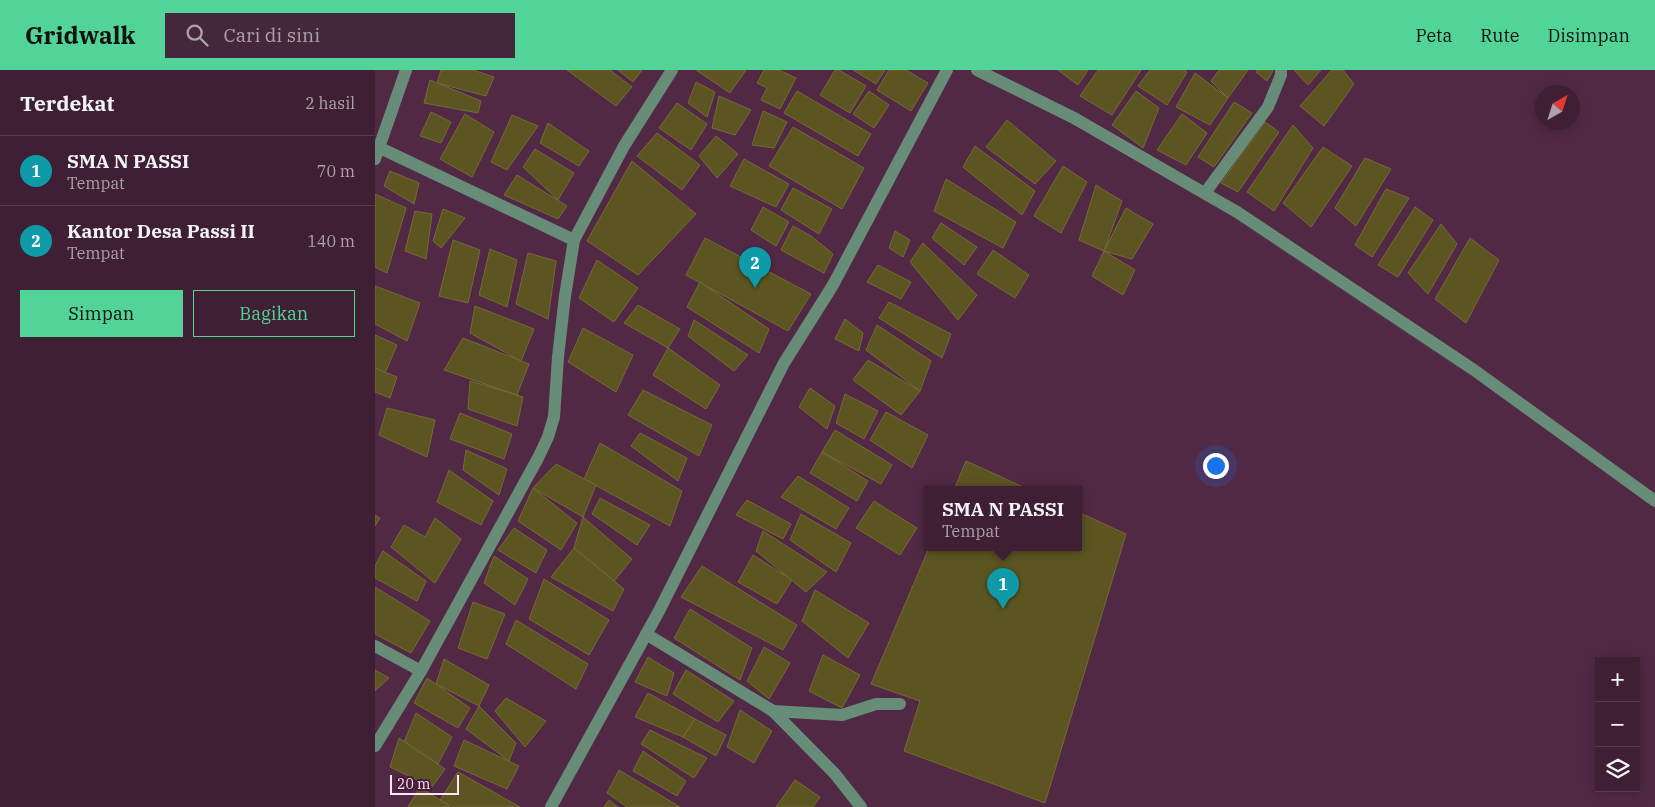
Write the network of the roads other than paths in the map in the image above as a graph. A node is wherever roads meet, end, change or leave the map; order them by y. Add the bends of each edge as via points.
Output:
1 (407, 70) edge
2 (672, 70) edge
3 (947, 70) edge
4 (977, 70) edge
5 (1281, 70) edge
6 (378, 153) edge
7 (1205, 193) junction
8 (574, 240) junction
9 (1655, 502) edge
10 (646, 634) junction
11 (375, 646) edge
12 (421, 671) junction
13 (900, 704) dead end
14 (773, 711) junction
15 (375, 746) edge
16 (551, 807) edge
17 (861, 807) edge

1 - 6 street
2 - 8 street via 624,146
3 - 10 street via 833,285 784,363
4 - 7 street via 1074,118
5 - 7 street via 1268,107
6 - 8 street
7 - 9 street via 1474,370
8 - 12 street via 558,357 554,416 548,437
10 - 14 street
10 - 16 street
11 - 12 street
12 - 15 street
13 - 14 street via 876,704 842,716
14 - 17 street via 835,774

